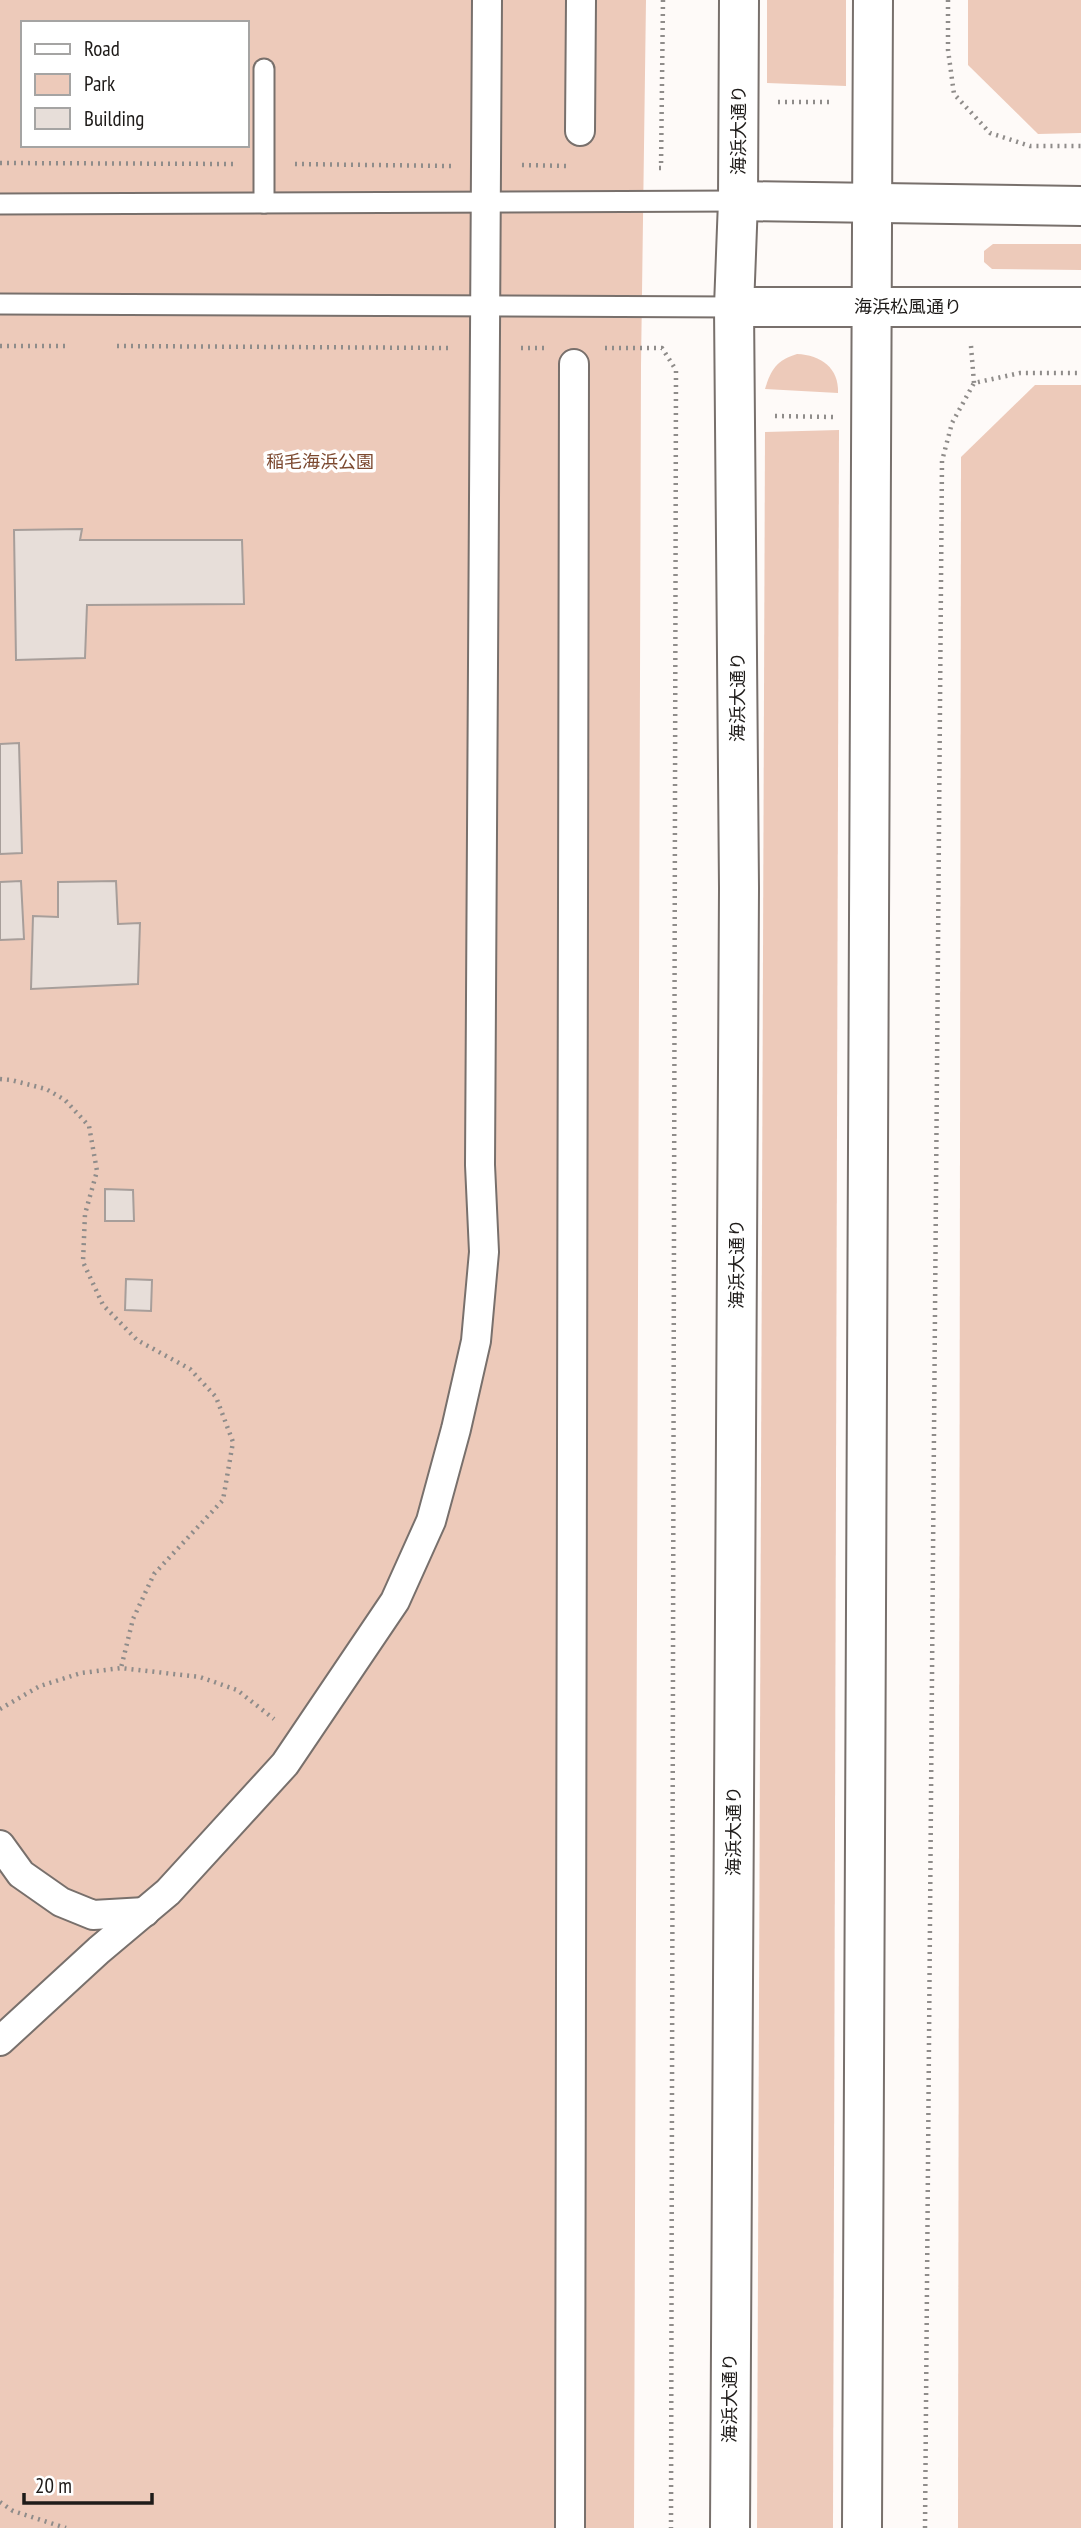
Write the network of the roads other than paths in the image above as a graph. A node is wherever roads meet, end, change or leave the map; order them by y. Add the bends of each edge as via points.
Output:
1 (487, 0) edge
2 (580, 0) edge
3 (739, 0) edge
4 (873, 0) edge
5 (264, 69) dead end
6 (580, 131) dead end
7 (738, 201) junction
8 (487, 202) junction
9 (264, 203) junction
10 (871, 203) junction
11 (0, 204) edge
12 (1081, 206) edge
13 (0, 304) edge
14 (485, 306) junction
15 (734, 307) junction
16 (871, 307) junction
17 (1081, 307) edge
18 (574, 364) dead end
19 (0, 1845) edge
20 (145, 1912) junction
21 (0, 2040) edge
22 (570, 2528) edge
23 (730, 2528) edge
24 (862, 2528) edge

1 - 8 street
2 - 6 street
3 - 7 street, 海浜大通り
4 - 10 street
5 - 9 lane
7 - 8 lane
7 - 10 street
7 - 15 street, 海浜大通り
8 - 9 lane
8 - 14 street
9 - 11 lane
10 - 12 street
10 - 16 street
13 - 14 lane
14 - 15 lane
14 - 20 street via 480,1151 484,1252 476,1340 431,1521 395,1601 285,1764
15 - 16 street, 海浜松風通り
15 - 23 street, 海浜大通り via 739,901
16 - 17 street, 海浜松風通り
16 - 24 street
18 - 22 street
19 - 20 street via 21,1874 61,1902 93,1914
20 - 21 street

